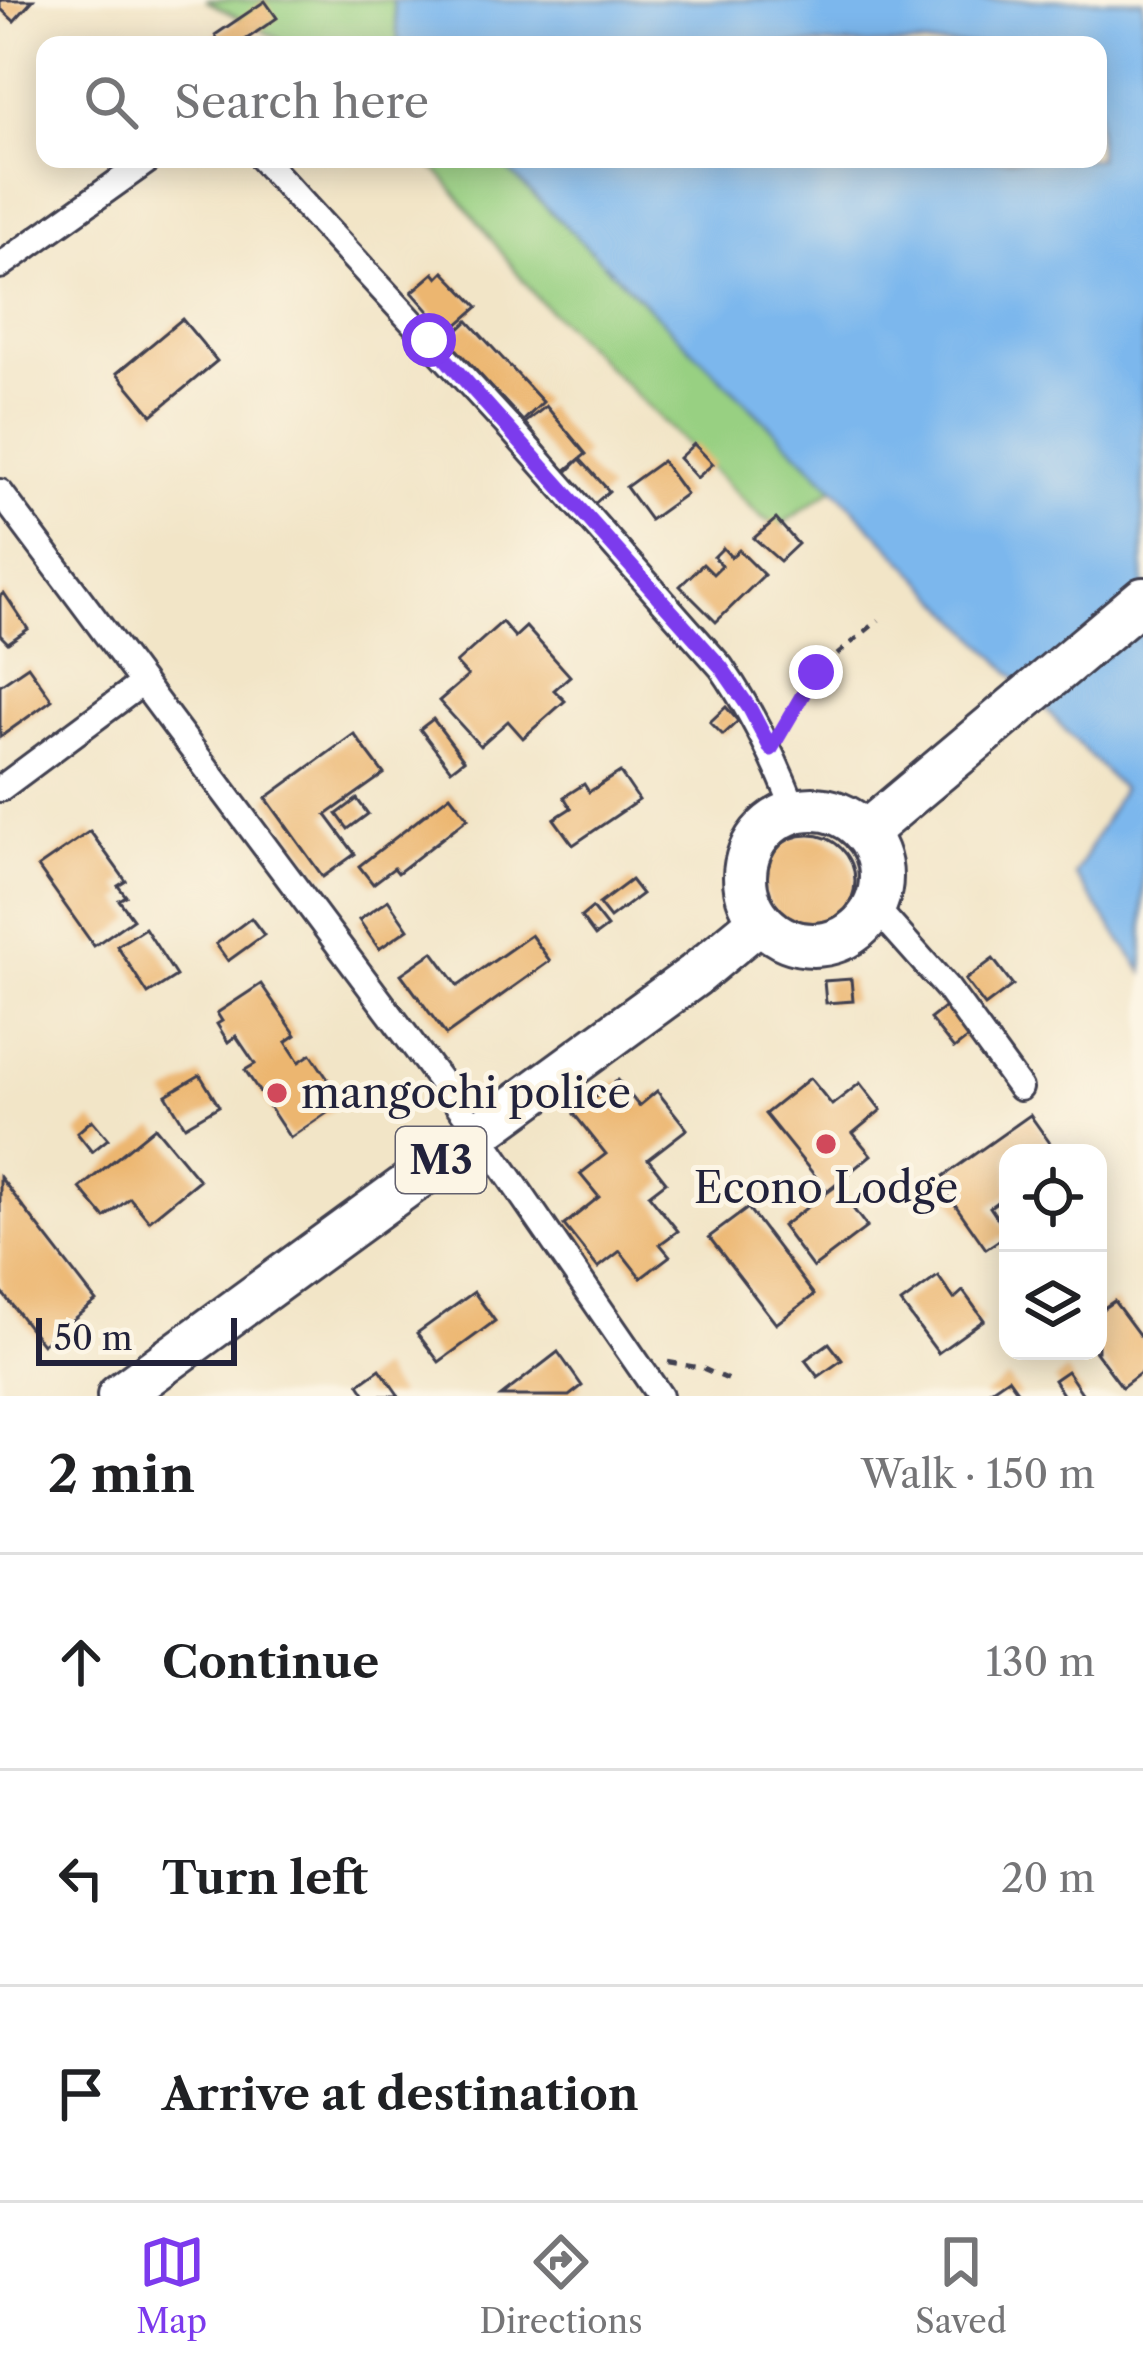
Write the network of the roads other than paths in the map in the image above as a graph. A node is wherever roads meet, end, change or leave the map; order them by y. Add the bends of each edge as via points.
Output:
1 (137, 168) edge
2 (270, 168) edge
3 (0, 266) edge
4 (0, 492) edge
5 (1143, 599) edge
6 (141, 684) junction
7 (0, 789) edge
8 (795, 811) junction
9 (866, 832) junction
10 (875, 908) junction
11 (760, 921) junction
12 (1020, 1088) dead end
13 (478, 1133) junction
14 (119, 1396) edge
15 (660, 1396) edge

1 - 3 street
2 - 8 street via 721,667 771,749
4 - 6 street
5 - 9 highway
6 - 7 street
6 - 13 street
8 - 9 highway via 845,816
8 - 11 highway via 751,848 745,886
9 - 10 highway via 881,869
10 - 11 highway via 859,929 808,946
10 - 12 street
11 - 13 highway, M3
13 - 14 highway, M3
13 - 15 street

